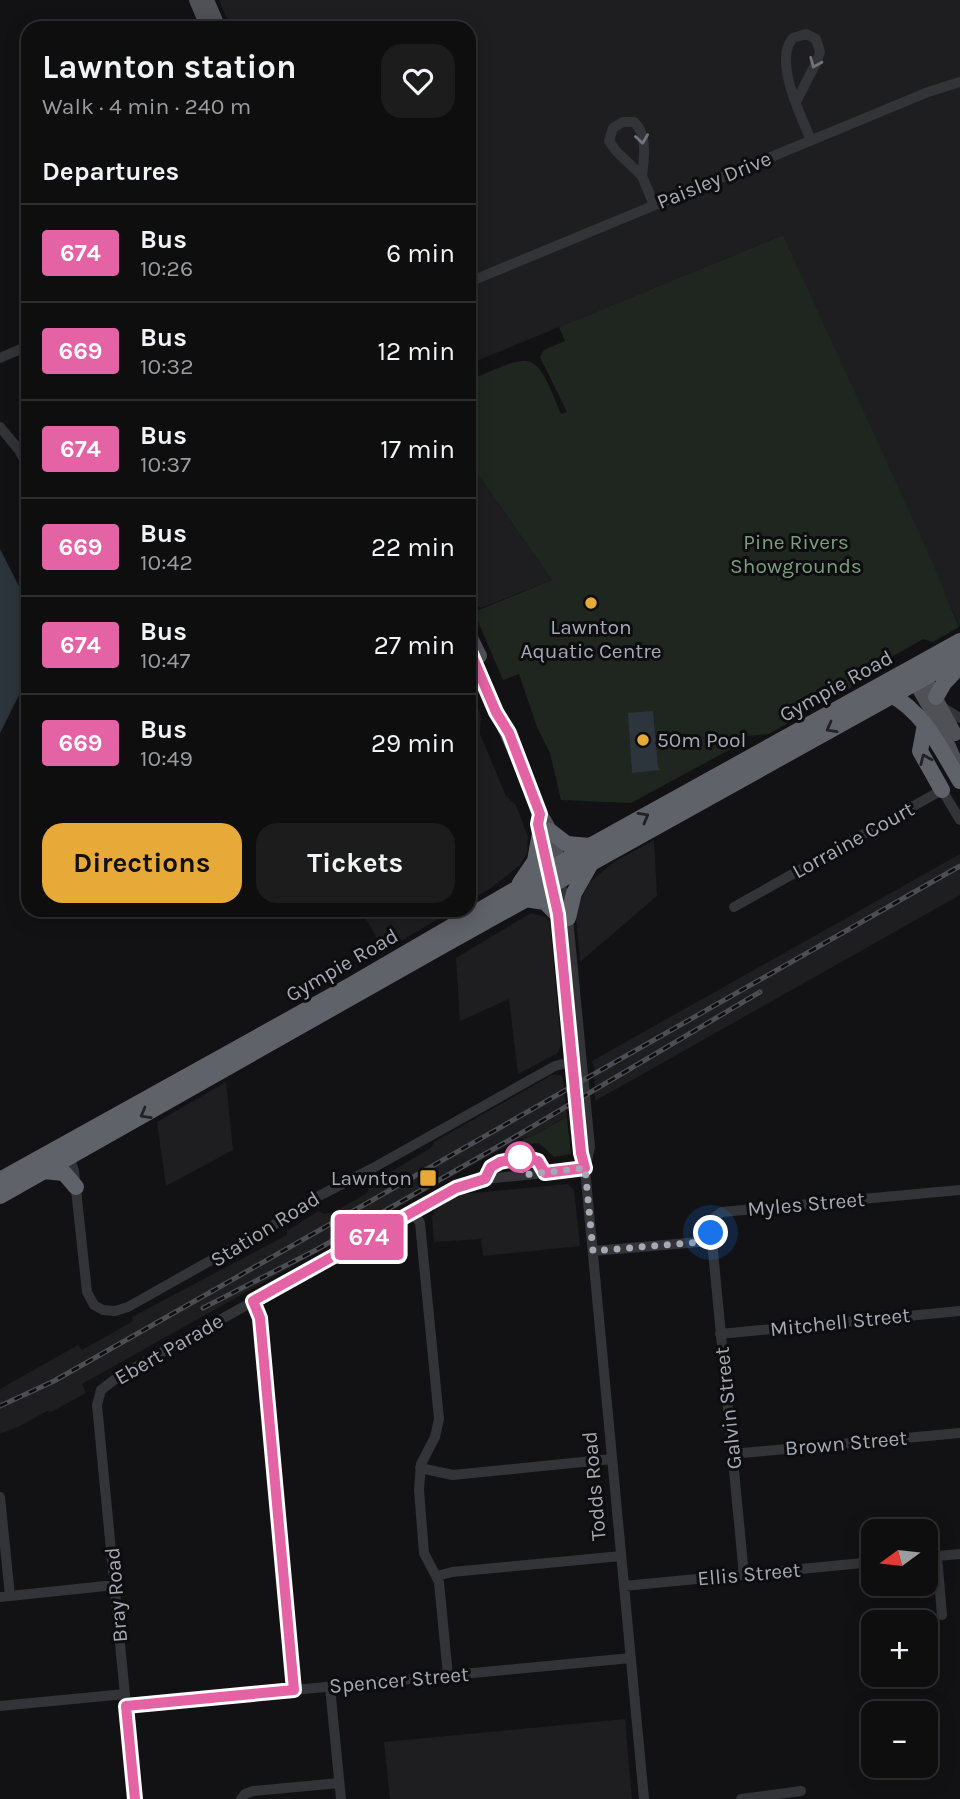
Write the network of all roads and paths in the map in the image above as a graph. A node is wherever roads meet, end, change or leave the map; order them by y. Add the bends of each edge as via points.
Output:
1 (196, 0) edge
2 (207, 0) edge
3 (205, 21) edge
4 (216, 21) edge
5 (960, 82) edge
6 (796, 102) junction
7 (811, 140) junction
8 (642, 176) junction
9 (654, 205) junction
10 (476, 279) edge
11 (21, 349) edge
12 (0, 358) edge
13 (0, 427) edge
14 (21, 445) edge
15 (960, 641) edge
16 (476, 649) edge
17 (960, 658) edge
18 (476, 665) edge
19 (960, 666) edge
20 (917, 673) junction
21 (891, 695) junction
22 (939, 702) junction
23 (960, 718) edge
24 (925, 725) junction
25 (509, 733) junction
26 (960, 747) edge
27 (960, 771) edge
28 (960, 781) edge
29 (942, 790) junction
30 (960, 820) edge
31 (546, 832) junction
32 (590, 854) junction
33 (555, 874) junction
34 (521, 894) junction
35 (734, 907) dead end
36 (563, 916) junction
37 (576, 1060) junction
38 (66, 1150) junction
39 (585, 1168) junction
40 (44, 1171) junction
41 (0, 1180) edge
42 (76, 1187) junction
43 (960, 1190) edge
44 (0, 1196) edge
45 (414, 1212) junction
46 (712, 1241) junction
47 (593, 1251) junction
48 (253, 1301) junction
49 (960, 1311) edge
50 (720, 1334) junction
51 (99, 1392) joint
52 (960, 1433) edge
53 (732, 1454) junction
54 (612, 1459) junction
55 (420, 1468) junction
56 (0, 1497) edge
57 (960, 1554) edge
58 (621, 1556) junction
59 (938, 1556) edge
60 (861, 1563) edge
61 (744, 1575) junction
62 (437, 1576) junction
63 (115, 1585) junction
64 (624, 1586) junction
65 (938, 1594) edge
66 (5, 1596) edge
67 (942, 1615) dead end
68 (631, 1658) junction
69 (448, 1676) junction
70 (330, 1686) junction
71 (294, 1690) junction
72 (125, 1700) junction
73 (0, 1706) edge
74 (340, 1783) junction
75 (801, 1791) dead end
76 (135, 1799) edge
77 (241, 1799) edge
78 (341, 1799) edge
79 (644, 1799) edge
80 (741, 1799) edge

1 - 3 main road
2 - 4 main road
5 - 7 street, Paisley Drive
6 -> 6 street via 785,51 793,38 806,34 816,39 820,52
6 - 7 street
7 - 9 street, Paisley Drive
8 -> 8 street via 609,141 613,128 623,122 634,122 641,129
8 - 9 street
9 - 10 street, Paisley Drive
11 - 12 street
13 - 14 street
15 - 20 highway, Gympie Road
16 - 25 main road
17 - 20 highway, Gympie Road
18 - 25 main road
19 - 22 highway via 944,683
20 - 21 highway, Gympie Road
20 - 22 main road
20 - 27 main road
32 -> 20 highway, Gympie Road
21 - 24 highway
21 -> 32 highway, Gympie Road
22 - 23 street
22 - 26 main road
24 - 28 highway
29 -> 24 highway via 920,751
25 - 31 main road
29 - 30 street
29 - 35 street, Lorraine Court
31 - 32 highway
31 - 33 main road
31 - 34 highway
32 - 33 highway, Gympie Road
32 - 36 highway
33 - 34 highway, Gympie Road
33 - 36 street, Todds Road
34 - 36 highway via 545,902
34 - 38 highway, Gympie Road
36 - 37 street, Todds Road
37 - 39 street, Todds Road via 590,1153
37 - 42 street, Station Road via 555,1066 326,1191 286,1219 121,1310 99,1308 87,1292
38 - 40 highway, Gympie Road
38 - 41 highway, Gympie Road
38 - 42 street, Station Road
39 - 45 street, Ebert Parade via 475,1181
39 - 47 street, Todds Road
40 - 42 highway via 64,1173
40 - 44 highway, Gympie Road
43 - 46 street, Myles Street via 722,1212 712,1219
45 - 48 street, Ebert Parade
45 - 55 street via 420,1224 439,1419
46 - 47 street
46 - 50 street, Galvin Street
47 - 54 street, Todds Road
48 - 51 street, Ebert Parade
48 - 71 street via 260,1318
49 - 50 street, Mitchell Street
50 - 53 street, Galvin Street
51 - 63 street, Bray Road
52 - 53 street, Brown Street
53 - 61 street, Galvin Street
54 - 55 street via 453,1475
54 - 58 street, Todds Road
55 - 62 street via 424,1553
56 - 66 street
57 - 59 street
58 - 62 street
58 - 64 street, Todds Road
60 - 61 street, Ellis Street
61 - 64 street, Ellis Street
62 - 69 street
63 - 66 street
63 - 72 street, Bray Road
64 - 68 street, Todds Road
65 - 67 street
68 - 69 street, Spencer Street
68 - 79 street, Todds Road
69 - 70 street, Spencer Street
70 - 71 street, Spencer Street
70 - 74 street
71 - 72 street, Spencer Street
72 - 73 street, Spencer Street
72 - 76 street, Bray Road
74 - 77 street via 253,1791
74 - 78 street
75 - 80 street

